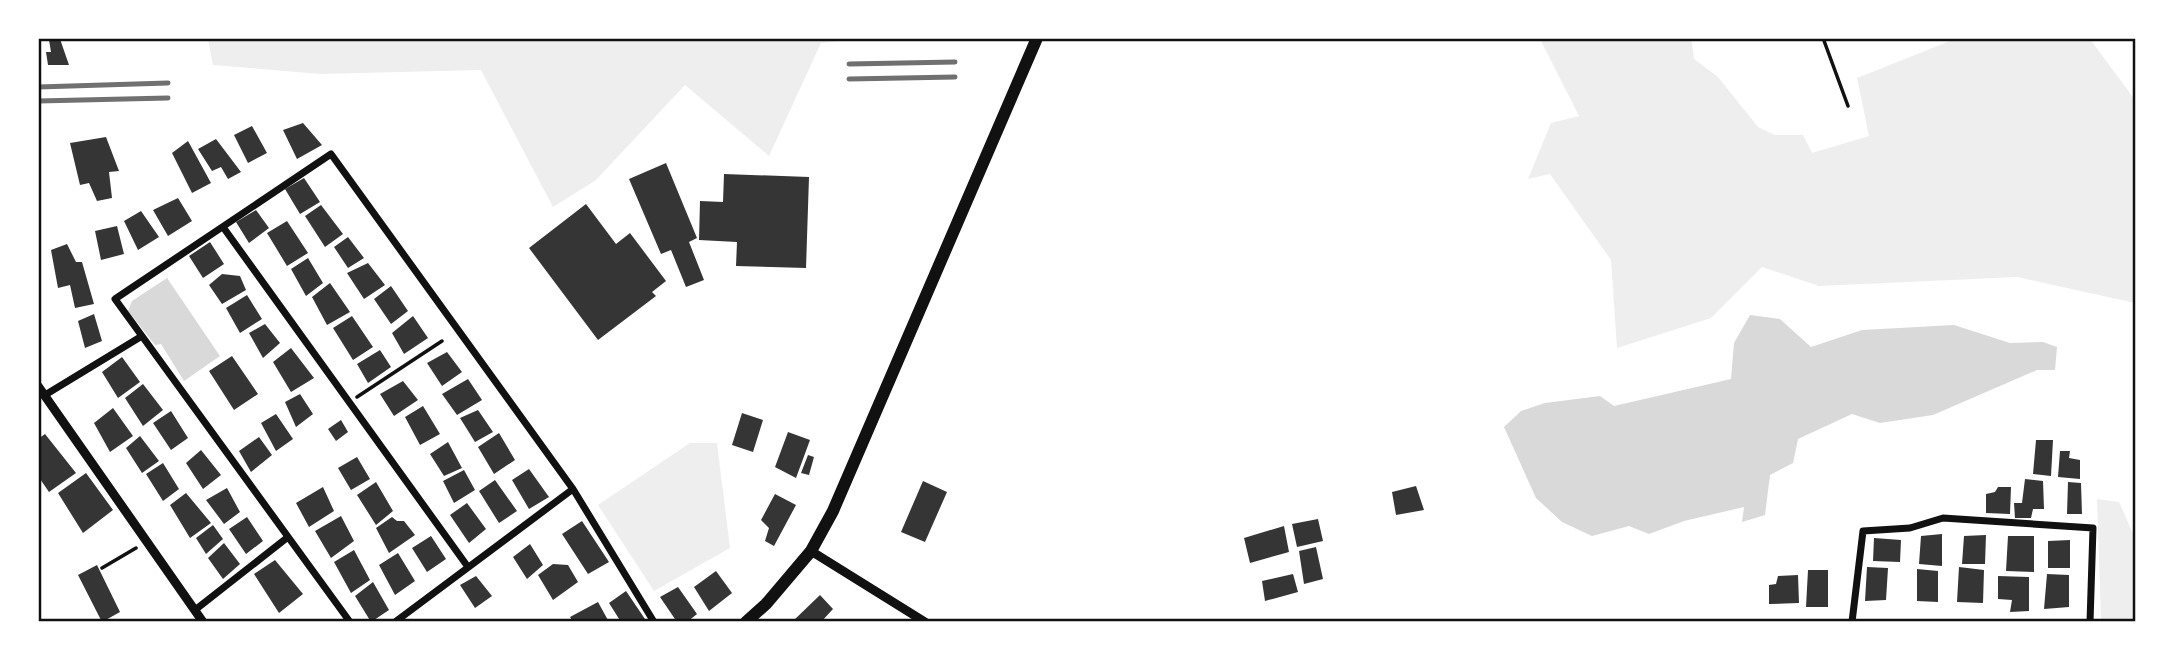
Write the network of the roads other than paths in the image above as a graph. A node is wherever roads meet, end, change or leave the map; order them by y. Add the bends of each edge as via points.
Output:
1 (1037, 38) edge
2 (223, 227) junction
3 (142, 336) junction
4 (38, 386) edge
5 (45, 395) junction
6 (573, 489) junction
7 (288, 537) junction
8 (811, 551) junction
9 (468, 567) junction
10 (195, 610) junction
11 (203, 621) edge
12 (349, 621) edge
13 (395, 621) edge
14 (654, 621) edge
15 (746, 621) edge
16 (925, 621) edge
17 (1852, 621) edge
18 (2090, 621) edge

1 - 8 main road via 856,460
2 - 3 street via 115,299
2 - 6 street via 331,154
2 - 9 street
3 - 5 street
3 - 7 street
4 - 5 street
5 - 10 street
6 - 9 street
6 - 14 street
7 - 10 street
7 - 12 street
8 - 15 main road
8 - 16 street
9 - 13 street
10 - 11 street
17 - 18 street via 1863,531 1910,528 1942,518 2093,528

